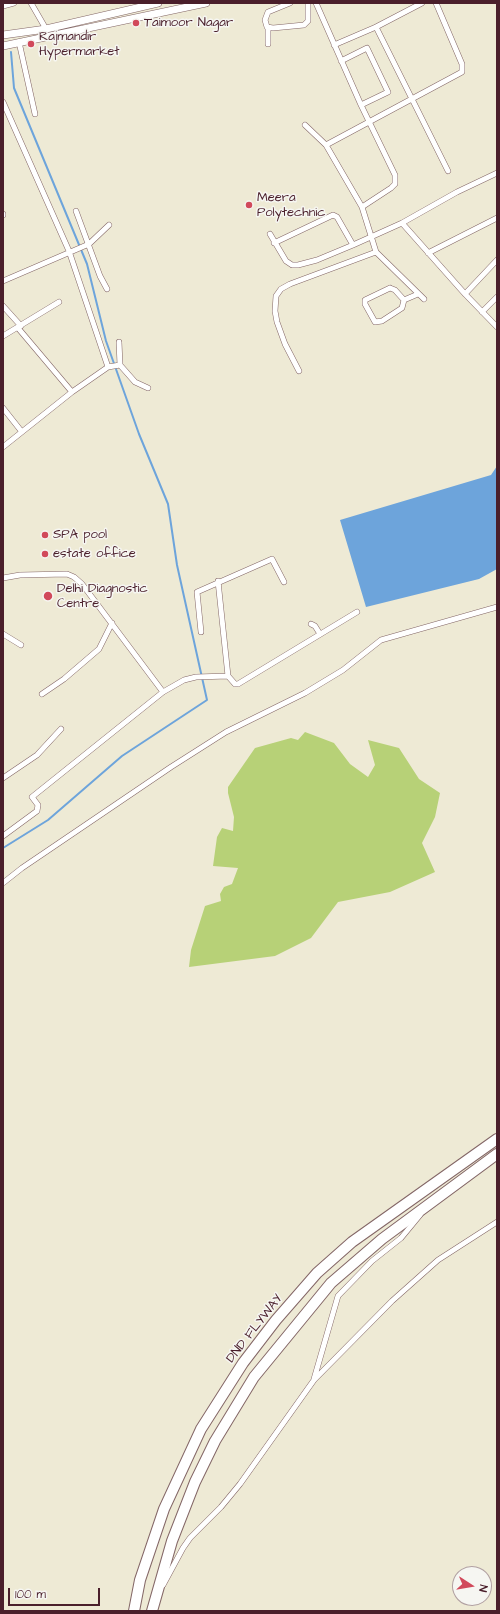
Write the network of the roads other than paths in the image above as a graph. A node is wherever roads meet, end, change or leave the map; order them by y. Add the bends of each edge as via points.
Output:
1 (14, 3) edge
2 (31, 3) edge
3 (158, 3) edge
4 (206, 3) edge
5 (290, 3) edge
6 (308, 3) edge
7 (316, 3) edge
8 (422, 3) edge
9 (436, 3) edge
10 (3, 6) edge
11 (376, 27) junction
12 (268, 28) junction
13 (46, 29) junction
14 (3, 35) edge
15 (19, 42) junction
16 (268, 44) dead end
17 (334, 45) junction
18 (3, 46) edge
19 (341, 61) junction
20 (412, 101) junction
21 (3, 102) edge
22 (361, 105) junction
23 (35, 114) dead end
24 (368, 121) junction
25 (306, 125) dead end
26 (326, 145) junction
27 (448, 171) dead end
28 (497, 173) edge
29 (362, 207) junction
30 (76, 211) dead end
31 (497, 218) edge
32 (402, 223) junction
33 (109, 225) dead end
34 (270, 234) dead end
35 (372, 237) junction
36 (274, 243) junction
37 (90, 244) junction
38 (353, 246) junction
39 (70, 251) junction
40 (376, 252) junction
41 (428, 253) junction
42 (497, 260) edge
43 (3, 281) edge
44 (107, 289) dead end
45 (418, 294) junction
46 (465, 294) junction
47 (497, 297) edge
48 (424, 299) dead end
49 (404, 300) junction
50 (59, 302) dead end
51 (3, 306) edge
52 (482, 312) junction
53 (20, 327) junction
54 (497, 327) edge
55 (3, 336) edge
56 (119, 342) dead end
57 (114, 367) junction
58 (299, 371) dead end
59 (148, 388) dead end
60 (72, 392) junction
61 (3, 408) edge
62 (22, 432) junction
63 (3, 447) edge
64 (3, 578) edge
65 (218, 581) junction
66 (284, 582) dead end
67 (497, 607) edge
68 (357, 612) dead end
69 (112, 623) junction
70 (311, 624) dead end
71 (201, 632) dead end
72 (3, 634) edge
73 (320, 634) junction
74 (21, 645) dead end
75 (228, 676) junction
76 (163, 692) junction
77 (42, 694) dead end
78 (61, 729) dead end
79 (3, 778) edge
80 (3, 836) edge
81 (3, 884) edge
82 (497, 1139) edge
83 (497, 1154) edge
84 (428, 1206) junction
85 (497, 1222) edge
86 (314, 1380) junction
87 (156, 1595) junction
88 (134, 1611) edge
89 (152, 1611) edge

1 - 10 street
2 - 13 street
3 - 13 main road
4 - 15 main road
5 - 12 street via 266,14 264,20
6 - 12 street via 308,21 304,24
7 - 17 street
8 - 11 street
9 - 20 street via 462,64 462,72
11 - 17 street
11 - 20 street
12 - 16 street
13 - 14 main road
15 - 18 main road
15 - 23 street
17 - 19 street
19 - 22 street
19 - 22 street via 367,48 388,92
20 - 24 street
20 - 27 street
21 - 39 street
22 - 24 street
24 - 26 street
24 - 29 street via 396,180 391,188
25 - 26 street
26 - 29 street
28 - 32 street
29 - 35 street
30 - 37 street
31 - 41 street
32 - 35 street
32 - 41 street
33 - 37 street
34 - 36 street
35 - 38 street
35 - 40 street
36 - 38 street via 286,261 292,265 317,260
36 - 38 street via 333,215 337,217
37 - 39 street
37 - 44 street
39 - 43 street
39 - 57 street
40 - 45 street
40 - 58 street via 290,284 281,289 276,296 277,322
41 - 46 street
42 - 46 street
45 - 48 street
45 - 49 street
46 - 52 street
47 - 52 street
49 - 49 street via 390,288 367,299 365,304 374,320 378,322 398,312
50 - 53 street
51 - 53 street
52 - 54 street
53 - 55 street
53 - 60 street
56 - 57 street
57 - 59 street
57 - 60 street
60 - 62 street
61 - 62 street
62 - 63 street
64 - 69 street via 20,575 70,575 82,584
65 - 66 street via 272,559
65 - 71 street via 197,592
65 - 75 street
67 - 81 street via 381,640 343,670 305,693 226,732 171,767 22,868
68 - 73 street
69 - 76 street
69 - 77 street via 99,649
70 - 73 street
72 - 74 street
73 - 75 street via 238,684
75 - 76 street via 196,677 184,680
76 - 80 street via 32,797 38,805 37,811
78 - 79 street via 37,755
82 - 88 highway, DND FLYWAY via 352,1242 317,1273 271,1326 243,1363 201,1428 164,1509 140,1580
83 - 84 highway
84 - 86 street via 401,1238 372,1261 338,1296
84 - 87 highway via 382,1239 331,1283 254,1377 215,1441 195,1482 172,1541
85 - 86 street via 438,1260 392,1301
86 - 87 street via 240,1484 190,1538
87 - 89 highway

